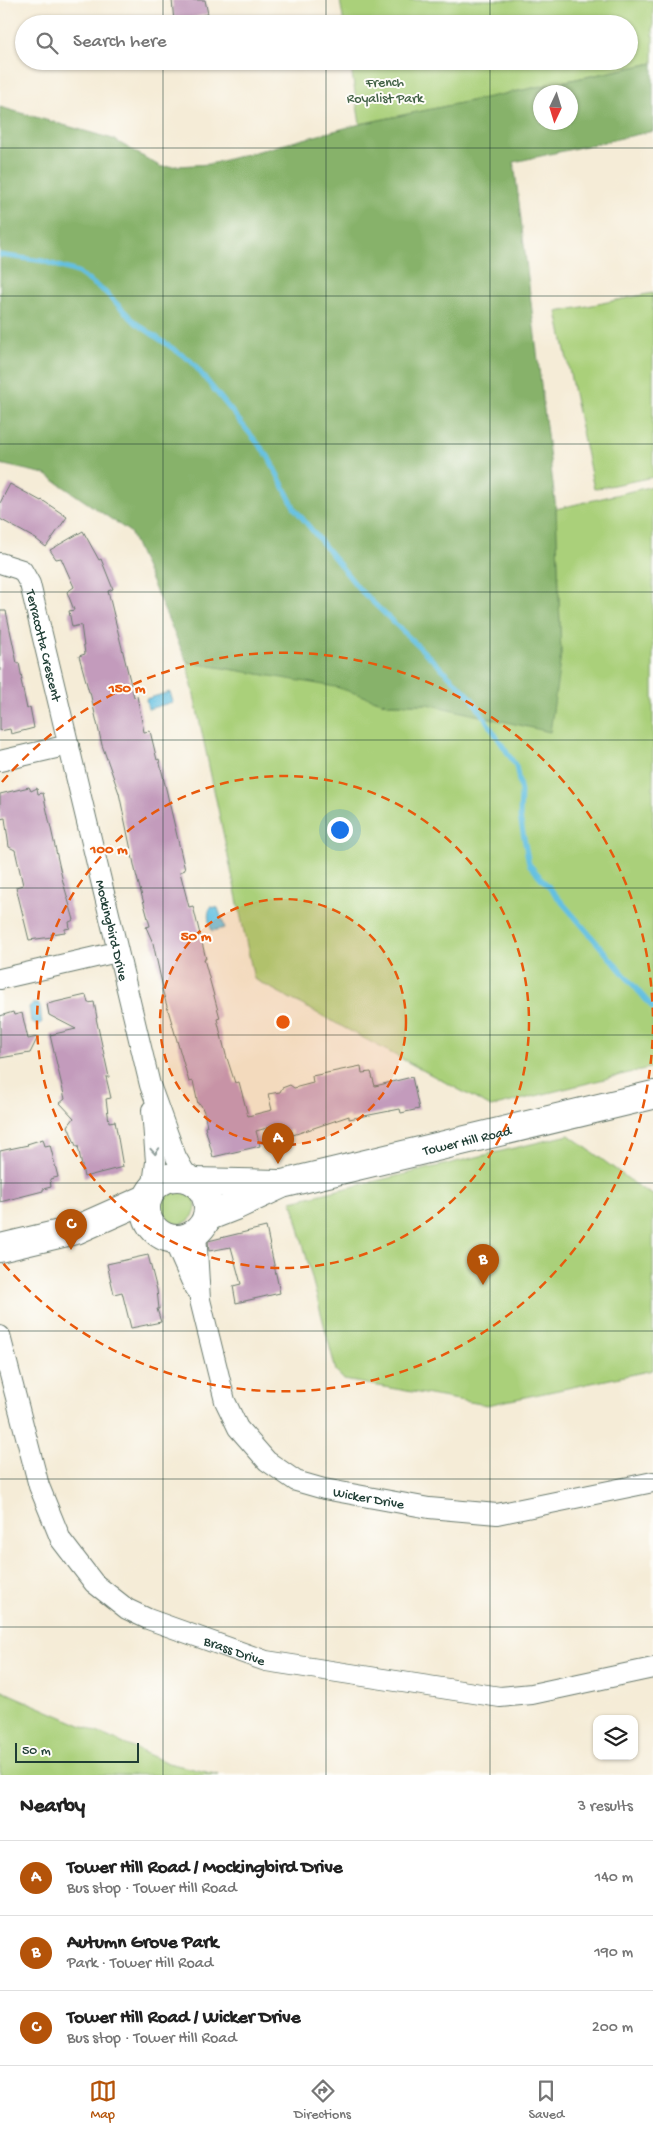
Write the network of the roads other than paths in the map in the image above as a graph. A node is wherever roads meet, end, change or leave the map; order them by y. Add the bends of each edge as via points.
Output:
1 (0, 563) edge
2 (69, 746) junction
3 (0, 761) edge
4 (117, 952) junction
5 (0, 979) edge
6 (150, 1085) junction
7 (653, 1095) edge
8 (191, 1181) junction
9 (282, 1184) junction
10 (150, 1194) junction
11 (183, 1229) junction
12 (76, 1230) junction
13 (0, 1248) edge
14 (0, 1336) edge
15 (653, 1482) edge
16 (653, 1668) edge

1 - 2 street, Terracotta Crescent via 22,570 30,584
2 - 3 street
2 - 4 street, Mockingbird Drive
4 - 5 street
4 - 6 street, Mockingbird Drive
6 - 8 street, Mockingbird Drive via 176,1158
6 -> 10 street, Mockingbird Drive via 156,1162
7 - 9 street, Tower Hill Road
8 - 9 street, Tower Hill Road
8 - 10 street via 178,1177 168,1179 159,1183
8 - 11 street via 206,1197 208,1208
9 - 11 street, Tower Hill Road
10 - 11 street via 146,1204 148,1218
10 - 12 street, Tower Hill Road
11 - 12 street, Tower Hill Road
11 - 15 street, Wicker Drive via 225,1401 238,1428 267,1461 296,1481 393,1502 474,1514 497,1514
12 - 13 street, Tower Hill Road
14 - 16 street, Brass Drive via 39,1486 61,1540 94,1583 126,1609 266,1661 500,1697 532,1694

